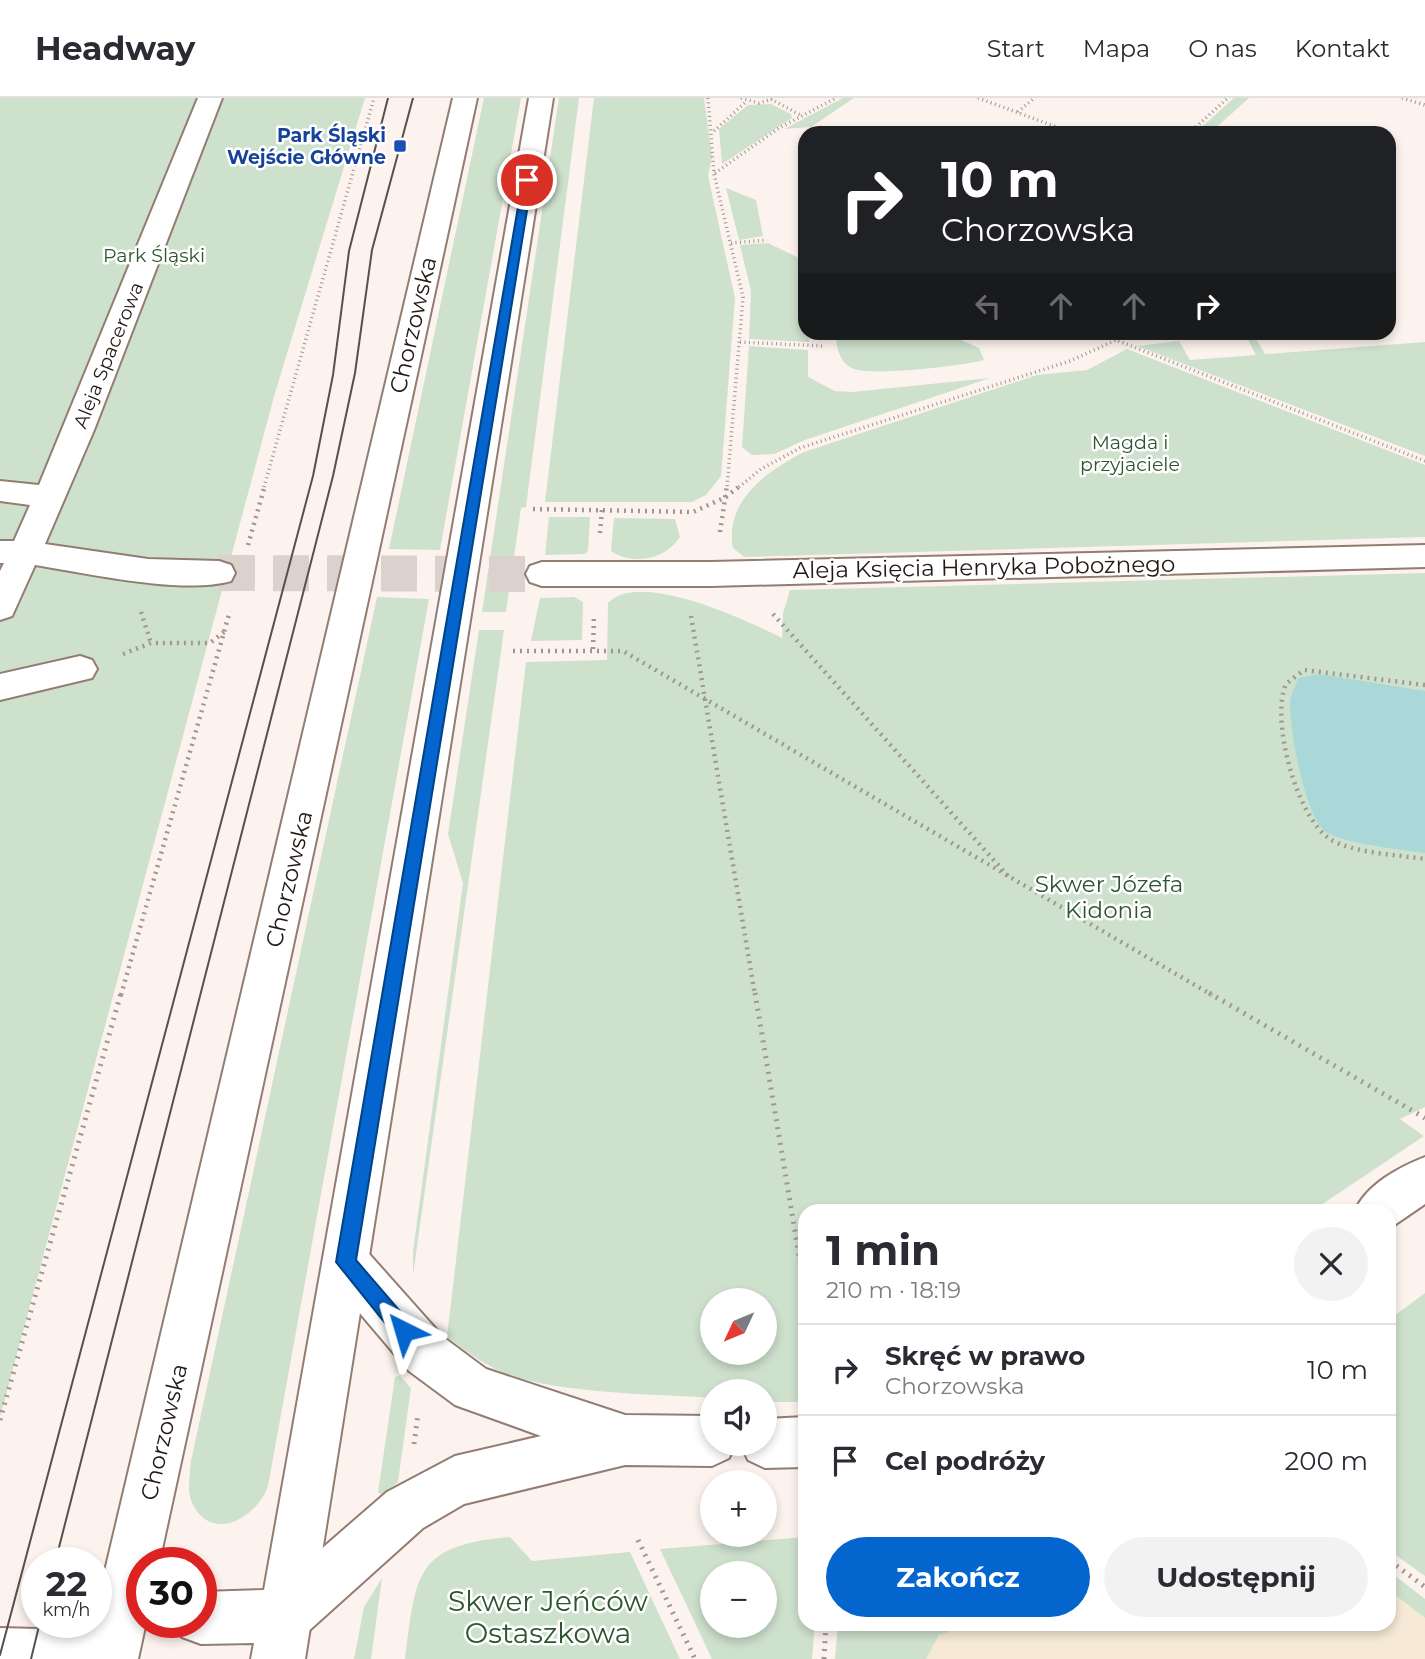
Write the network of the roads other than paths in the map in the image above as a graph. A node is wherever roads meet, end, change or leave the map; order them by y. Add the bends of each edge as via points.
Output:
1 (210, 98) edge
2 (465, 98) edge
3 (541, 98) edge
4 (0, 491) edge
5 (47, 497) junction
6 (12, 552) edge
7 (1425, 556) edge
8 (219, 573) tunnel mouth
9 (542, 574) tunnel mouth
10 (0, 608) edge
11 (80, 669) dead end
12 (0, 687) edge
13 (1425, 1178) edge
14 (1387, 1204) edge
15 (346, 1262) junction
16 (625, 1440) junction
17 (700, 1441) edge
18 (798, 1442) edge
19 (777, 1443) edge
20 (217, 1622) edge
21 (122, 1637) edge
22 (281, 1638) edge
23 (0, 1646) edge

1 - 5 main road, Aleja Spacerowa via 79,430
2 - 21 main road, Chorzowska
3 - 15 main road
4 - 5 main road
5 - 6 main road, Aleja Spacerowa
6 - 8 main road via 148,571
6 - 10 main road, Aleja Spacerowa
7 - 9 main road, Aleja Księcia Henryka Pobożnego
11 - 12 main road
13 - 14 main road
15 - 16 main road via 426,1354 472,1388
15 - 22 main road
16 - 17 main road
16 - 22 main road via 455,1481 405,1510
18 - 19 main road
20 - 22 main road
21 - 23 lane

